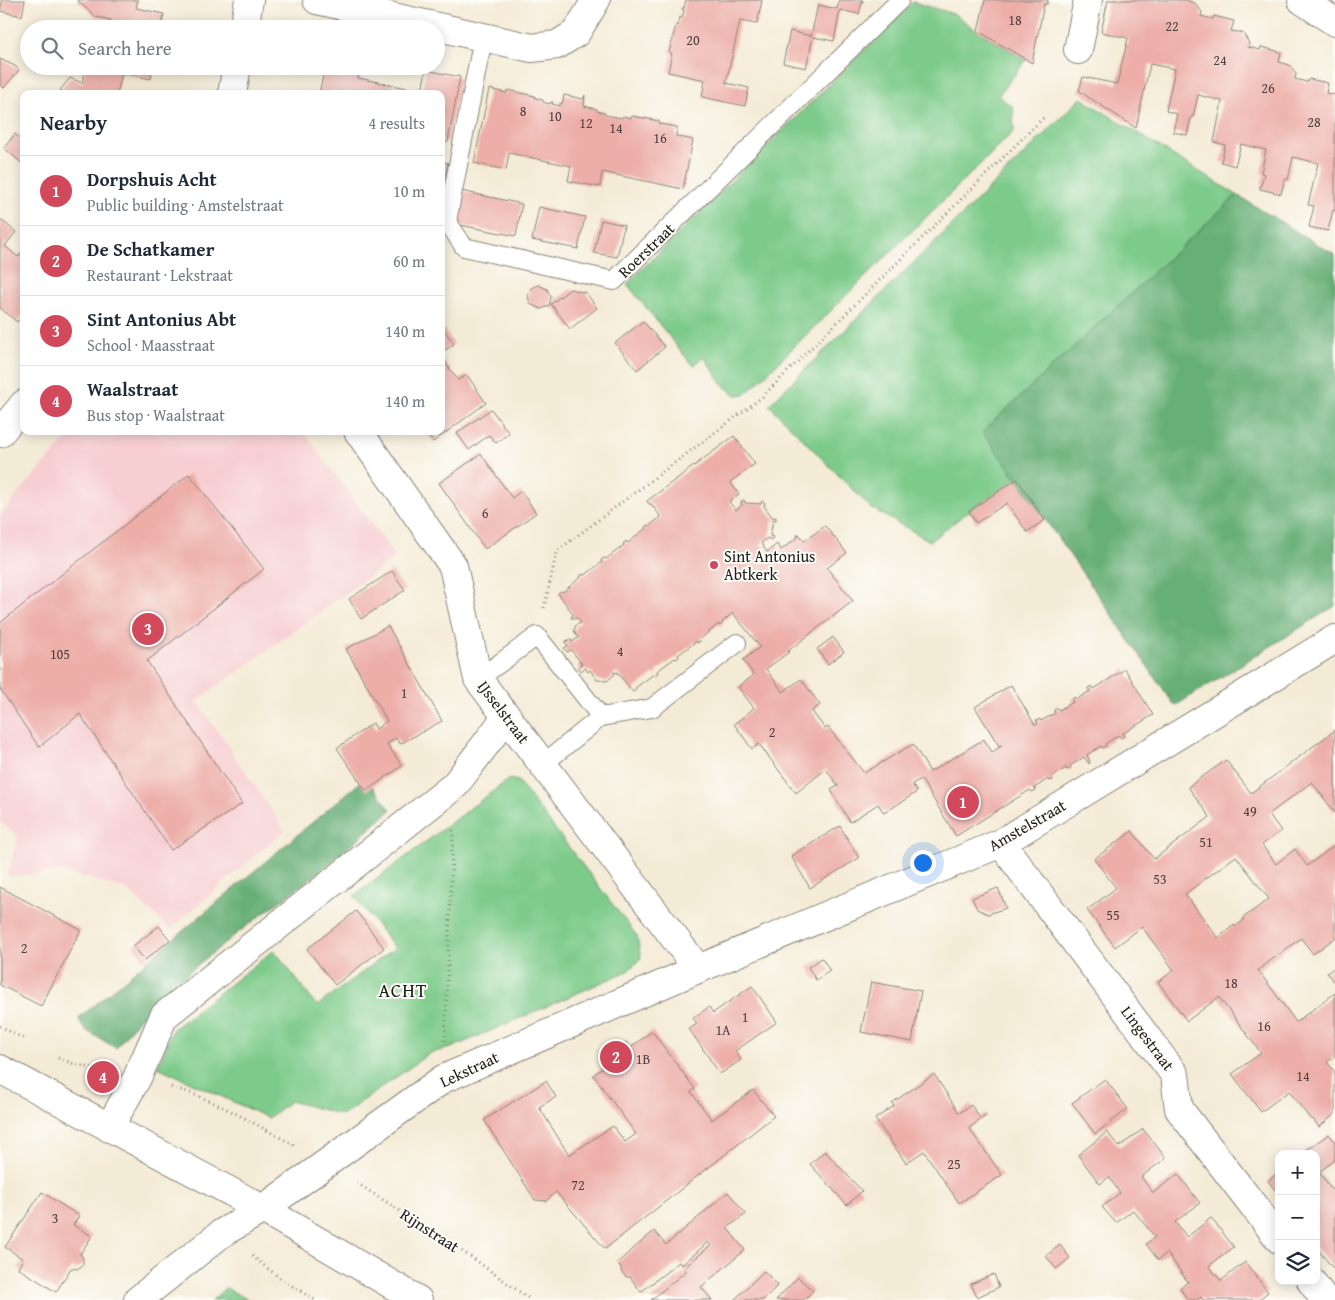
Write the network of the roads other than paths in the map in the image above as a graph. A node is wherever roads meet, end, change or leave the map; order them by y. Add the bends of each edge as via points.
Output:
1 (249, 0) edge
2 (317, 0) edge
3 (596, 0) edge
4 (900, 0) edge
5 (1088, 0) edge
6 (1302, 0) edge
7 (246, 20) edge
8 (404, 20) edge
9 (1335, 22) edge
10 (445, 29) edge
11 (483, 38) junction
12 (1078, 50) dead end
13 (235, 75) edge
14 (233, 90) edge
15 (361, 435) edge
16 (1335, 639) edge
17 (737, 643) dead end
18 (478, 679) junction
19 (507, 716) junction
20 (600, 717) junction
21 (543, 764) junction
22 (1000, 843) junction
23 (698, 970) junction
24 (0, 1069) edge
25 (110, 1128) junction
26 (263, 1209) junction
27 (1275, 1234) edge
28 (1314, 1285) edge
29 (138, 1300) edge
30 (418, 1300) edge
31 (1325, 1300) edge

1 - 7 street
2 - 8 street
3 - 11 street via 576,33 557,45 532,48
4 - 11 lane, Roerstraat via 614,281 464,246 447,221
5 - 12 street
6 - 9 street
10 - 11 street
13 - 14 street
15 - 18 street, IJsselstraat via 453,566
16 - 22 street, Amstelstraat
17 - 20 lane via 652,708
18 - 19 street, IJsselstraat
18 - 20 lane via 537,636
19 - 21 street, IJsselstraat
19 - 25 street via 455,784 164,1016
20 - 21 lane
21 - 23 street, IJsselstraat
22 - 23 street, Amstelstraat
22 - 27 street, Lingestraat via 1175,1075 1179,1109
23 - 26 street, Lekstraat via 444,1079
24 - 25 street
25 - 26 street
26 - 29 street, Lekstraat via 222,1233
26 - 30 street
28 - 31 street

